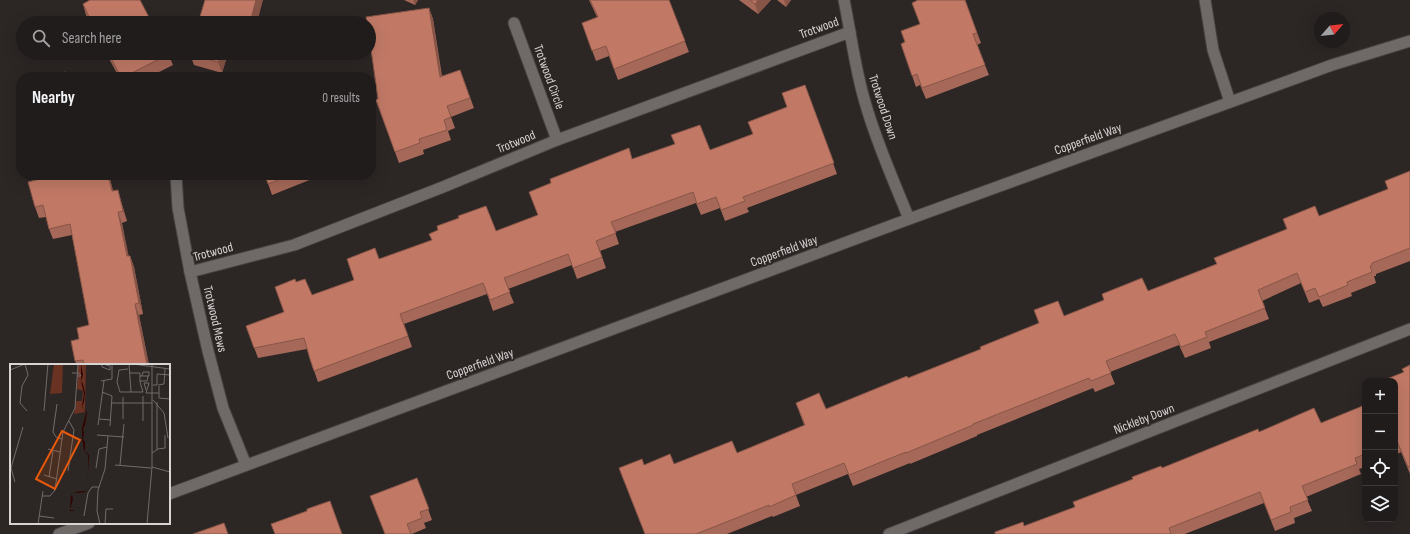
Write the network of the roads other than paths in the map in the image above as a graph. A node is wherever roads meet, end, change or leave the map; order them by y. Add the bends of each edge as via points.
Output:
1 (844, 0) edge
2 (1205, 0) edge
3 (514, 23) dead end
4 (850, 32) junction
5 (1410, 41) edge
6 (1230, 102) junction
7 (557, 140) junction
8 (176, 180) edge
9 (909, 219) junction
10 (190, 272) junction
11 (1410, 329) edge
12 (246, 465) junction
13 (170, 494) edge
14 (86, 524) edge
15 (59, 534) edge
16 (889, 534) edge

1 - 4 street, Trotwood Down
2 - 6 street via 1213,50
3 - 7 street, Trotwood Circle
4 - 7 street, Trotwood
4 - 9 street, Trotwood Down via 865,104
5 - 6 street, Copperfield Way via 1332,65
6 - 9 street, Copperfield Way
7 - 10 street, Trotwood via 294,245
8 - 10 street, Trotwood Mews via 178,208
9 - 12 street, Copperfield Way
10 - 12 street, Trotwood Mews via 223,408
11 - 16 street, Nickleby Down
12 - 13 street, Copperfield Way
14 - 15 street

